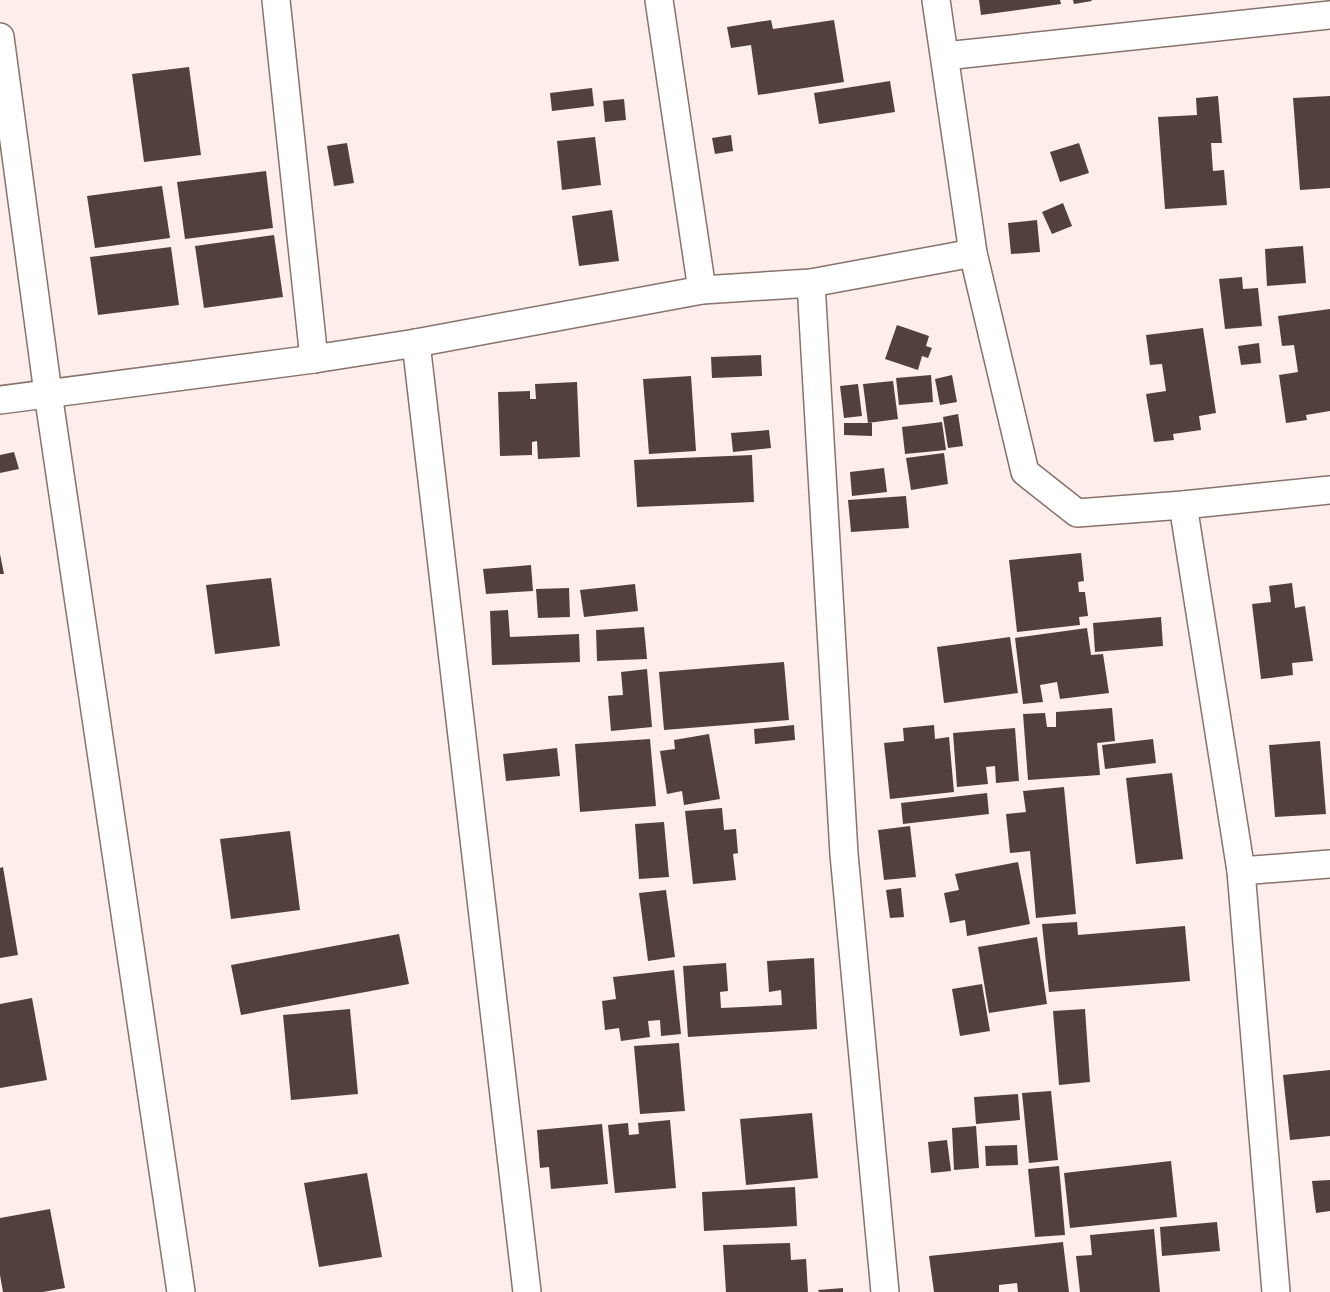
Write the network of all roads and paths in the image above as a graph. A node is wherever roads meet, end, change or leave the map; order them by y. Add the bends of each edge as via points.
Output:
1 (276, 0) edge
2 (659, 0) edge
3 (936, 0) edge
4 (1330, 15) edge
5 (0, 38) edge
6 (945, 56) junction
7 (973, 253) junction
8 (811, 283) junction
9 (702, 290) junction
10 (416, 343) junction
11 (314, 358) junction
12 (48, 393) junction
13 (0, 400) edge
14 (1330, 490) edge
15 (1183, 505) junction
16 (1330, 864) edge
17 (1241, 871) junction
18 (181, 1292) edge
19 (527, 1292) edge
20 (885, 1292) edge
21 (1276, 1292) edge

1 - 11 street
2 - 9 street
3 - 6 street
4 - 6 street
5 - 12 street
6 - 7 street
7 - 8 street
7 - 15 street via 1025,472 1077,513
8 - 9 street
8 - 20 street via 844,854
9 - 10 street
10 - 11 street
10 - 19 street
11 - 12 street
12 - 13 street
12 - 18 street
14 - 15 street
15 - 17 street
16 - 17 street
17 - 21 street

